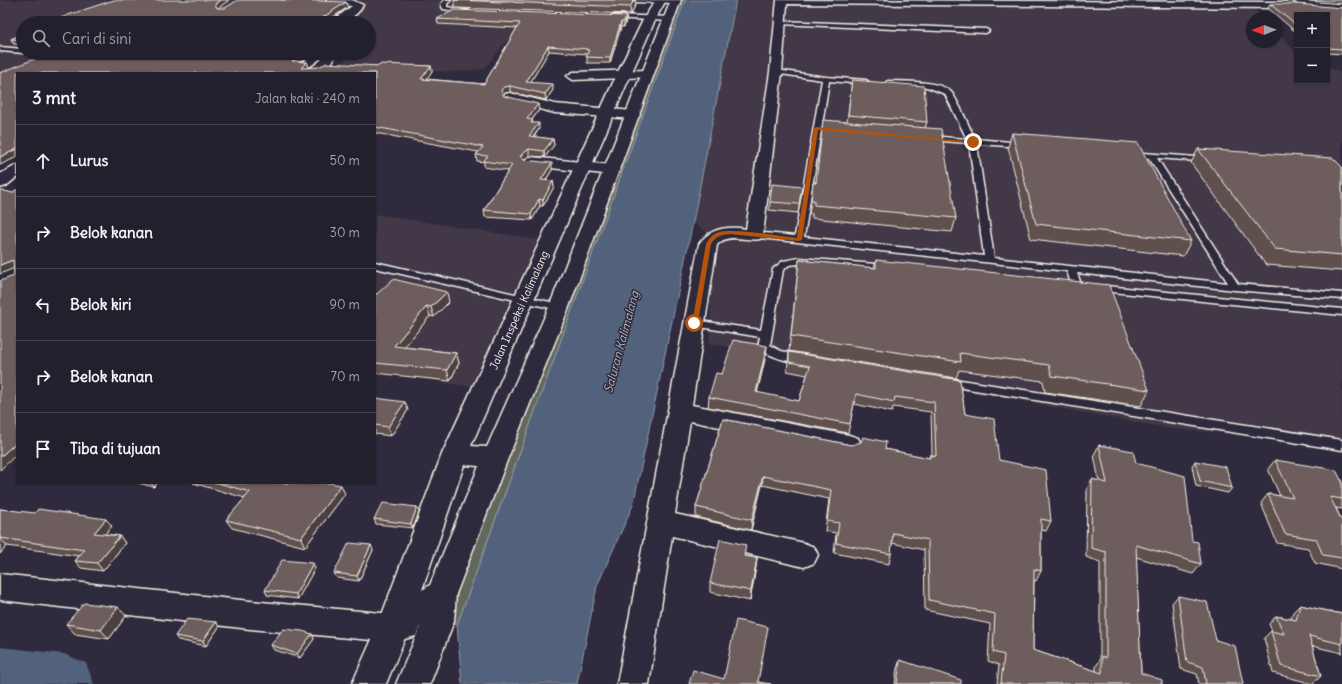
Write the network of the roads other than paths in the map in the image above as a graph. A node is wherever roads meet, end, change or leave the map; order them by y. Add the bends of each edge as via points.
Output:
1 (286, 0) edge
2 (448, 0) edge
3 (632, 0) edge
4 (782, 0) edge
5 (1282, 0) edge
6 (323, 1) edge
7 (666, 7) edge
8 (476, 12) edge
9 (345, 16) edge
10 (606, 17) edge
11 (780, 23) junction
12 (986, 30) dead end
13 (0, 49) edge
14 (16, 50) edge
15 (327, 60) edge
16 (312, 72) edge
17 (776, 72) junction
18 (624, 74) junction
19 (648, 74) junction
20 (573, 76) dead end
21 (826, 79) junction
22 (510, 97) edge
23 (607, 113) junction
24 (633, 115) junction
25 (918, 137) edge
26 (973, 142) junction
27 (1035, 146) edge
28 (1120, 153) edge
29 (1151, 155) junction
30 (1215, 160) edge
31 (530, 162) edge
32 (582, 168) junction
33 (612, 170) junction
34 (16, 171) edge
35 (4, 188) edge
36 (754, 235) junction
37 (799, 240) junction
38 (989, 259) junction
39 (376, 265) edge
40 (1071, 268) junction
41 (898, 269) edge
42 (1062, 285) edge
43 (1077, 287) junction
44 (1235, 287) junction
45 (1342, 296) edge
46 (523, 300) junction
47 (559, 307) junction
48 (1342, 312) edge
49 (694, 323) junction
50 (766, 334) junction
51 (813, 360) edge
52 (939, 380) edge
53 (680, 411) junction
54 (849, 444) edge
55 (1342, 445) edge
56 (455, 454) junction
57 (495, 458) junction
58 (660, 522) junction
59 (804, 555) dead end
60 (0, 587) edge
61 (440, 608) junction
62 (393, 628) junction
63 (374, 672) edge
64 (413, 684) edge
65 (633, 684) edge

1 - 6 street
2 - 8 lane via 444,4 451,12
3 - 7 lane
4 - 5 street via 1297,5
4 - 11 street
6 - 9 street via 358,5
7 - 10 lane
7 - 18 main road, Jalan Inspeksi Kalimalang
7 - 19 main road
11 - 12 lane
11 - 17 street
13 - 14 lane
15 - 16 street
17 - 21 lane
17 - 36 street
18 - 19 street
18 - 20 street
18 - 23 main road, Jalan Inspeksi Kalimalang
19 - 24 main road
21 - 26 lane via 941,88 948,93
21 - 37 lane via 820,129
22 - 23 street via 540,107
23 - 24 street
23 - 32 main road, Jalan Inspeksi Kalimalang
24 - 33 main road
25 - 26 lane
26 - 27 lane
26 - 38 lane
28 - 29 lane
29 - 30 lane
29 - 44 lane
31 - 32 street
32 - 33 street
32 - 46 main road, Jalan Inspeksi Kalimalang
33 - 47 main road
34 - 35 street via 7,176
36 - 37 lane
36 - 49 street via 730,233 712,238 708,244
37 - 38 lane
38 - 40 lane
39 - 46 lane
40 - 43 lane
40 - 44 lane
41 - 50 lane via 813,261 786,263 778,269
42 - 43 lane
43 - 48 lane
44 - 45 lane
46 - 47 lane
46 - 56 main road, Jalan Inspeksi Kalimalang
47 - 57 main road
49 - 50 lane
49 - 53 street
50 - 51 lane via 764,346 771,352
52 - 55 lane
53 - 54 street
53 - 58 street
56 - 57 main road
56 - 62 main road, Jalan Inspeksi Kalimalang
57 - 61 main road
58 - 59 street
58 - 65 street
60 - 62 street
61 - 62 main road
61 - 64 main road
62 - 63 main road, Jalan Inspeksi Kalimalang

